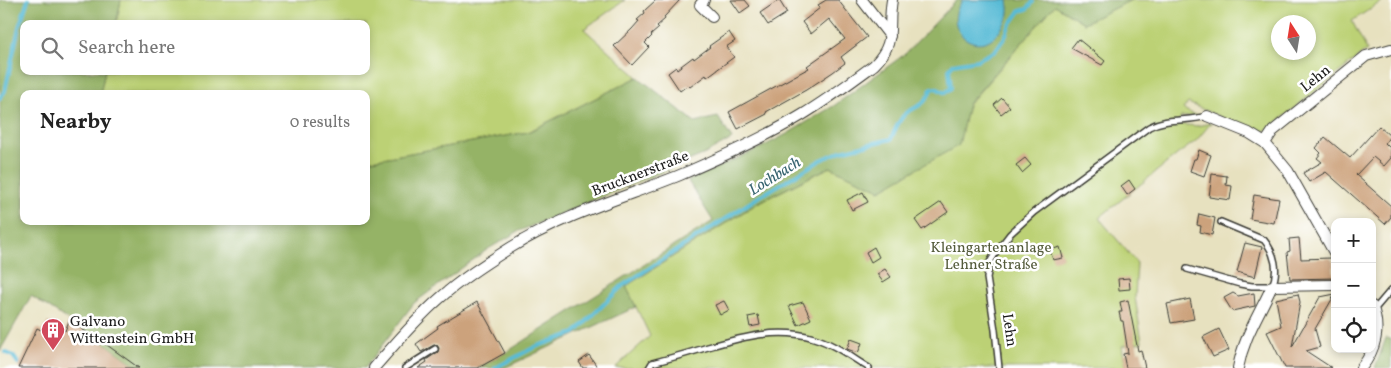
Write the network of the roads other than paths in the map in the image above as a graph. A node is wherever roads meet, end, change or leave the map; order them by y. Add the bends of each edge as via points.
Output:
1 (704, 0) edge
2 (862, 0) edge
3 (892, 0) edge
4 (712, 17) dead end
5 (890, 36) junction
6 (1391, 49) edge
7 (1207, 116) joint
8 (1265, 143) junction
9 (1221, 222) dead end
10 (1331, 247) edge
11 (1186, 269) dead end
12 (1331, 285) edge
13 (1272, 286) junction
14 (1391, 290) edge
15 (1376, 305) edge
16 (1376, 321) edge
17 (1376, 341) edge
18 (435, 349) dead end
19 (1371, 353) edge
20 (374, 368) edge
21 (405, 368) edge
22 (649, 368) edge
23 (868, 368) edge
24 (999, 368) edge
25 (1238, 368) edge
26 (1361, 368) edge

1 - 4 street via 700,5
2 - 5 street
3 - 5 street, Brucknerstraße
5 - 20 street, Brucknerstraße via 882,57 874,65 789,123 679,175 598,205 510,248 439,299
6 - 8 street, Lehn via 1366,56 1273,131
7 - 8 street
7 - 24 lane, Lehn via 1156,124 1071,184 1010,234 990,262 987,278
8 - 10 street via 1288,171
9 - 13 lane via 1264,240 1269,246 1274,257 1275,279
11 - 13 lane via 1240,284
12 - 13 street
13 - 25 street via 1245,340
14 - 15 lane
16 - 17 street
18 - 21 lane
19 - 26 street
22 - 23 lane via 652,363 740,338 781,333 829,344

